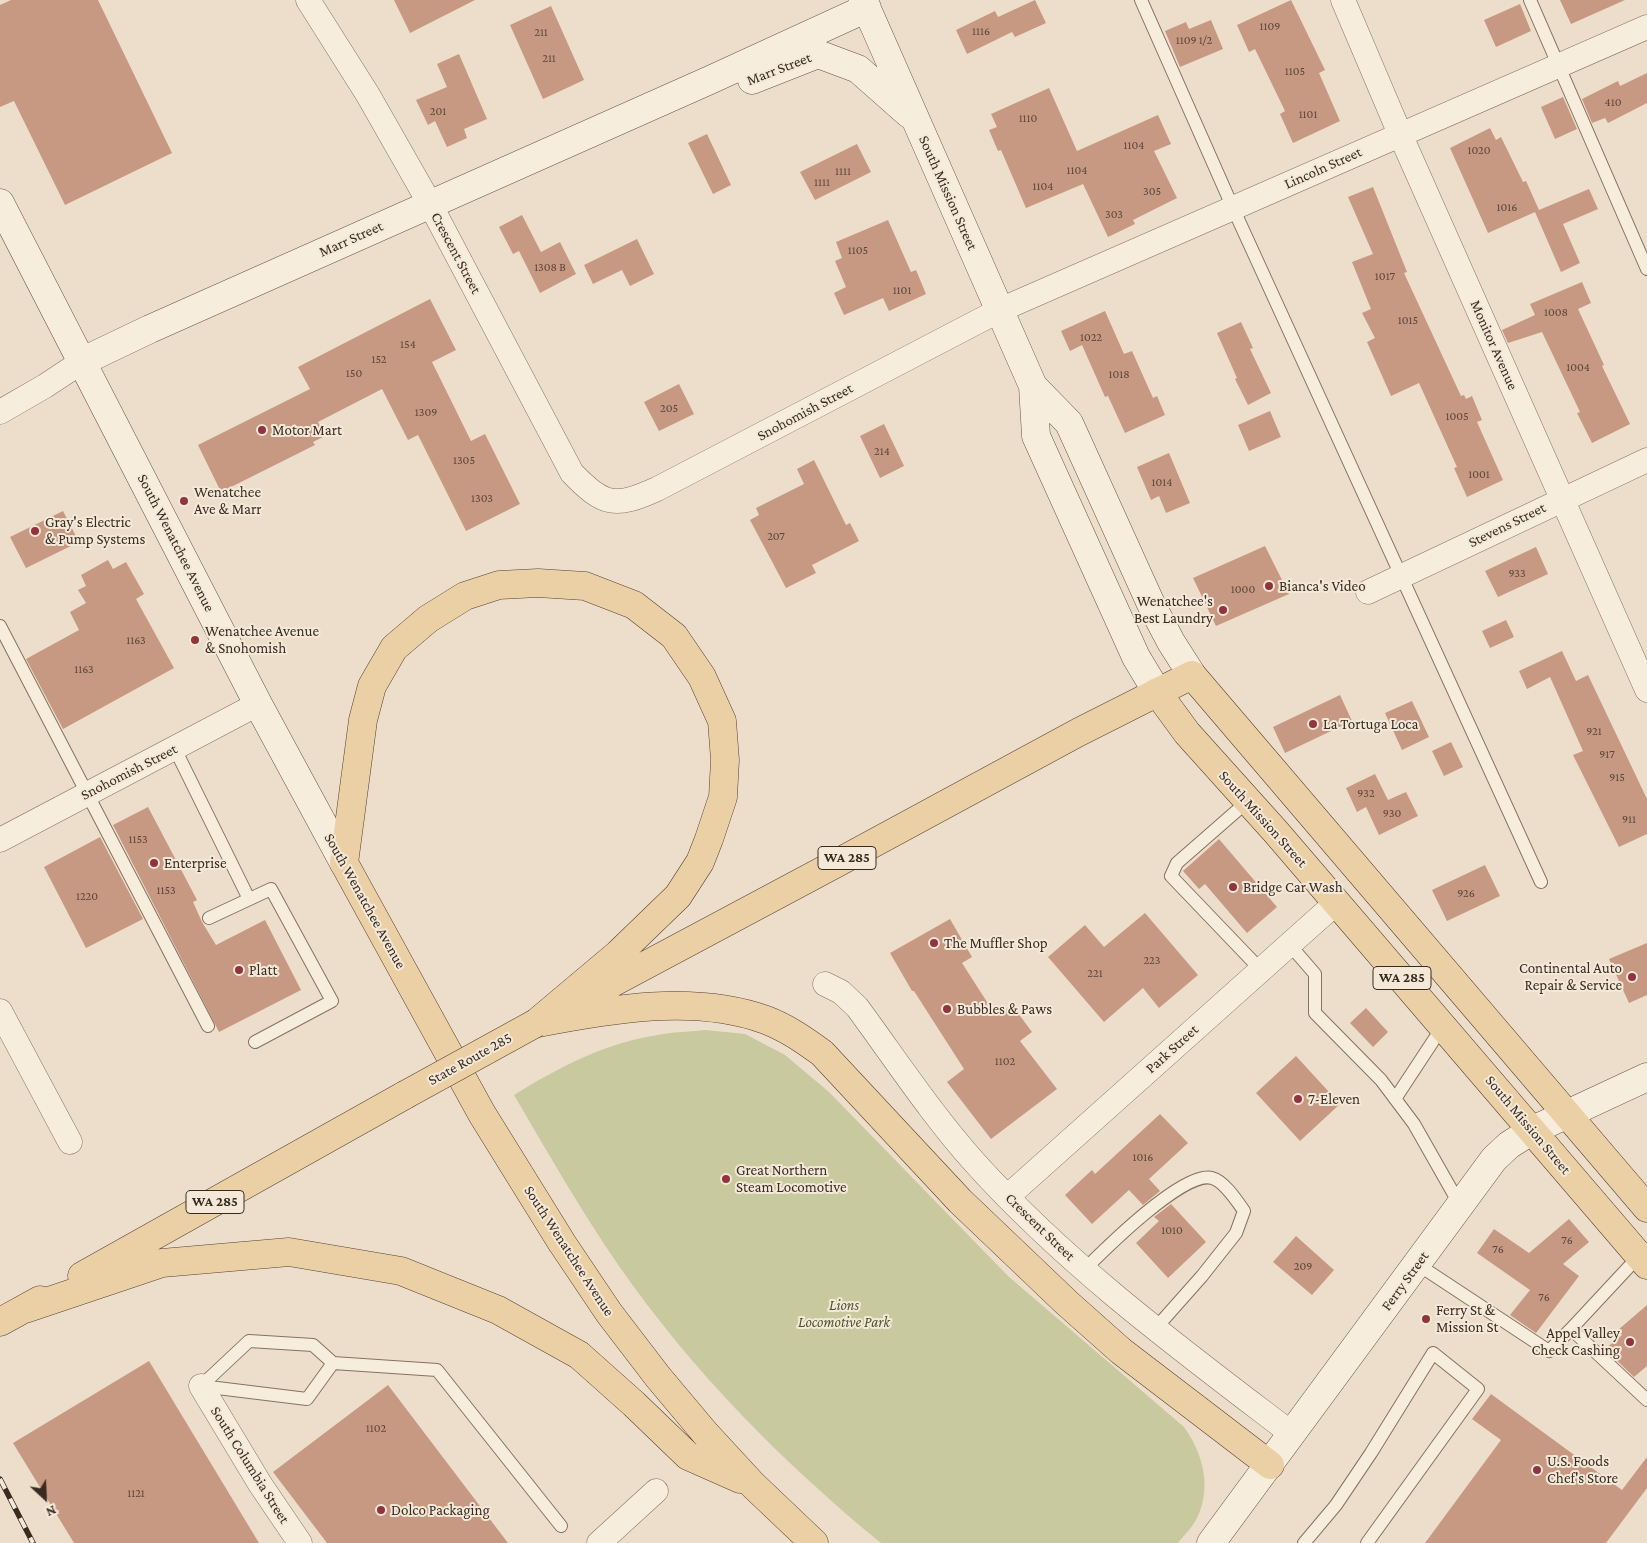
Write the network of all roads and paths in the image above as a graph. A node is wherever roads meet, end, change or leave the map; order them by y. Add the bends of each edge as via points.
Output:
1 (308, 0) edge
2 (1141, 0) edge
3 (1343, 0) edge
4 (1530, 0) edge
5 (865, 4) edge
6 (1647, 27) edge
7 (1558, 66) junction
8 (710, 80) junction
9 (916, 120) junction
10 (1400, 134) junction
11 (0, 203) edge
12 (430, 204) junction
13 (1233, 208) junction
14 (1647, 269) edge
15 (1000, 310) junction
16 (83, 361) junction
17 (1033, 386) junction
18 (0, 412) edge
19 (1647, 460) edge
20 (1562, 499) junction
21 (606, 500) joint
22 (1401, 576) junction
23 (1368, 592) dead end
24 (0, 626) edge
25 (1192, 675) junction
26 (1647, 690) edge
27 (1157, 692) junction
28 (258, 704) junction
29 (175, 749) junction
30 (87, 794) junction
31 (1248, 801) junction
32 (0, 840) edge
33 (344, 863) junction
34 (1541, 882) dead end
35 (249, 898) junction
36 (1337, 902) junction
37 (209, 918) dead end
38 (1289, 944) junction
39 (1261, 970) junction
40 (825, 984) dead end
41 (0, 1011) edge
42 (536, 1023) junction
43 (208, 1026) dead end
44 (1443, 1026) junction
45 (255, 1042) dead end
46 (1647, 1077) edge
47 (1395, 1099) junction
48 (1567, 1114) junction
49 (1532, 1131) junction
50 (70, 1142) dead end
51 (1007, 1197) junction
52 (1460, 1205) junction
53 (1647, 1208) edge
54 (1643, 1260) edge
55 (1417, 1264) junction
56 (1084, 1270) junction
57 (25, 1309) junction
58 (0, 1322) edge
59 (1571, 1329) junction
60 (1163, 1335) junction
61 (333, 1363) junction
62 (201, 1386) junction
63 (1647, 1400) edge
64 (1292, 1434) junction
65 (1270, 1465) junction
66 (753, 1485) junction
67 (656, 1491) dead end
68 (561, 1526) dead end
69 (300, 1543) edge
70 (600, 1543) edge
71 (814, 1543) edge
72 (1211, 1543) edge
73 (1304, 1543) edge
74 (1367, 1543) edge

1 - 12 street, Crescent Street via 368,95
2 - 13 lane
3 - 10 street, Monitor Avenue
4 - 7 lane
5 - 8 main road, Marr Street
5 - 9 main road, South Mission Street
6 - 7 street, Lincoln Street
7 - 10 street, Lincoln Street
7 - 14 lane
8 - 9 main road, Marr Street via 733,87 818,54 858,69
8 - 12 main road, Marr Street
9 - 15 main road, South Mission Street
10 - 13 street, Lincoln Street
10 - 20 street, Monitor Avenue
11 - 16 main road, South Wenatchee Avenue
12 - 16 main road, Marr Street
12 - 21 street, Crescent Street via 572,473
13 - 15 street, Lincoln Street
13 - 22 lane
15 - 17 main road, South Mission Street
15 - 21 street, Snohomish Street via 657,489 622,502
16 - 18 street, Marr Street
16 - 28 main road, South Wenatchee Avenue
17 - 25 main road, South Mission Street via 1069,423 1151,604
17 - 27 main road, South Mission Street via 1036,436 1136,657
19 - 20 street, Stevens Street
20 - 22 street, Stevens Street
20 - 26 street, Monitor Avenue
22 - 23 street, Stevens Street
22 - 34 lane
24 - 30 lane
25 - 27 main road, WA 285
25 - 48 main road, South Mission Street / WA 285
27 - 31 main road, South Mission Street / WA 285 via 1187,733
27 - 42 main road, WA 285
28 - 29 street, Snohomish Street
28 - 33 main road, South Wenatchee Avenue
29 - 30 street, Snohomish Street
29 - 35 lane
30 - 32 street, Snohomish Street
30 - 43 lane
31 - 36 main road, South Mission Street / WA 285
31 - 39 lane via 1177,864 1171,876
33 - 42 main road via 363,720 372,686 394,648 428,618 465,596 499,586 547,583 585,586 634,605 674,636 702,677 722,720 724,798 700,862 678,896 618,954
33 - 66 main road, South Wenatchee Avenue via 482,1114 562,1243 658,1377
35 - 37 lane
35 - 45 lane via 271,889 332,1001
36 - 38 street, Park Street
36 - 44 main road, South Mission Street / WA 285
38 - 39 street, Park Street
38 - 47 lane via 1315,974 1315,1013
39 - 51 street, Park Street
40 - 51 street, Crescent Street via 841,992 857,1007 943,1125
41 - 50 street
42 - 57 main road, State Route 285 / WA 285, bridge
42 - 65 main road via 602,1011 694,1006 766,1020 799,1036 828,1060 960,1201 1067,1304 1121,1351
44 - 47 lane
44 - 49 main road, South Mission Street / WA 285
46 - 48 main road, Ferry Street
47 - 52 lane via 1414,1124
48 - 49 main road, Ferry Street
48 - 53 main road, South Mission Street / WA 285
49 - 52 main road, Ferry Street via 1494,1159
49 - 54 main road, South Mission Street / WA 285
51 - 56 street, Crescent Street
52 - 55 main road, Ferry Street
54 - 59 lane
55 - 59 lane via 1549,1352
55 - 64 main road, Ferry Street
56 - 60 street, Crescent Street
56 - 60 lane via 1153,1207 1180,1187 1203,1176 1215,1178 1232,1193 1244,1211 1236,1233 1202,1276
57 - 58 main road, WA 285
57 - 66 main road via 162,1263 288,1252 401,1271 498,1310 579,1356 688,1456
59 - 63 lane
60 - 64 street, Crescent Street
61 - 62 lane via 307,1399
61 - 62 lane via 313,1345 249,1342
61 - 68 lane via 437,1370
62 - 69 street, South Columbia Street
64 - 65 main road, Ferry Street
65 - 72 main road, Ferry Street
66 - 71 main road, South Wenatchee Avenue
67 - 70 street
73 - 74 lane via 1336,1505 1433,1353 1478,1389

